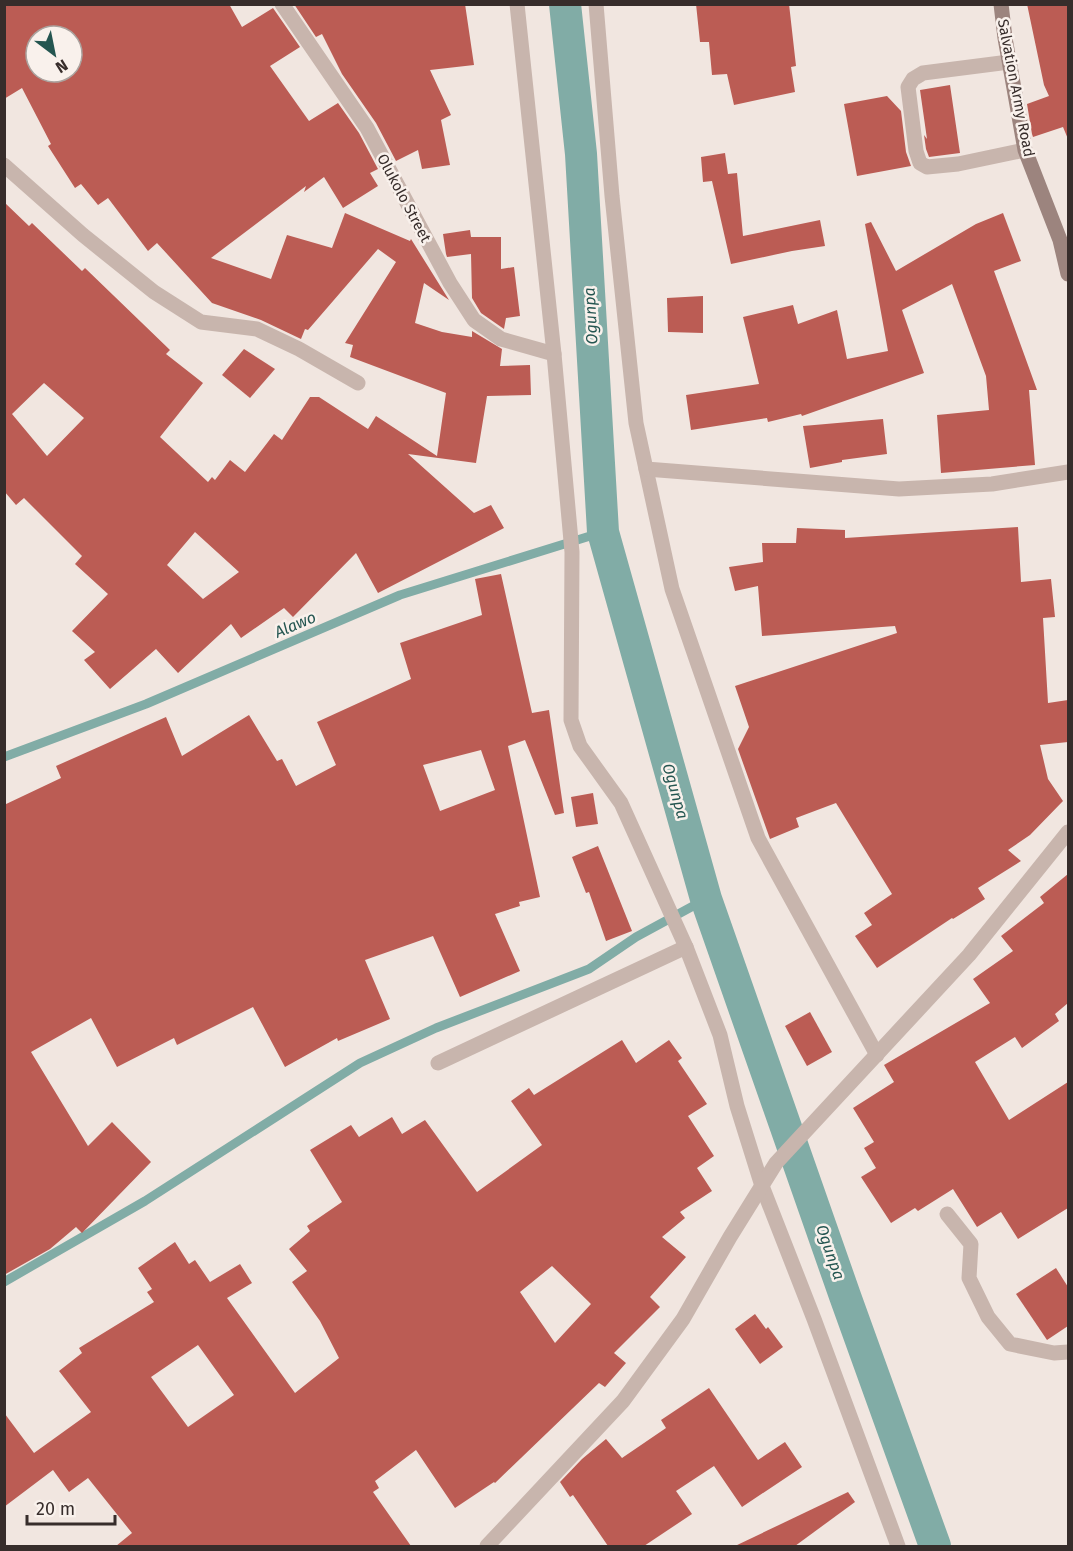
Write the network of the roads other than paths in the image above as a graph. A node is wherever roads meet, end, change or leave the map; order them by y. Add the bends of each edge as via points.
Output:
1 (282, 4) edge
2 (517, 4) edge
3 (596, 4) edge
4 (1001, 4) edge
5 (1009, 62) junction
6 (1025, 150) junction
7 (4, 165) edge
8 (1068, 274) edge
9 (554, 354) junction
10 (358, 383) dead end
11 (646, 469) junction
12 (1068, 472) edge
13 (1068, 832) edge
14 (686, 947) junction
15 (877, 1055) junction
16 (438, 1063) dead end
17 (762, 1186) junction
18 (947, 1214) dead end
19 (1068, 1352) edge
20 (487, 1546) edge
21 (898, 1546) edge

1 - 9 street, Olukolo Street via 367,128 450,284 474,320 501,339
2 - 9 street
3 - 11 street via 636,423
4 - 5 main road, Salvation Army Road
5 - 6 main road, Salvation Army Road
5 - 6 street via 923,73 913,79 908,87 916,151 920,163 927,167
6 - 8 main road, Salvation Army Road via 1060,240
7 - 10 street via 154,292 201,322 257,329
9 - 14 street via 571,542 571,720 580,746 621,803
11 - 12 street via 899,489 992,484
11 - 15 street via 672,589 758,838
13 - 15 street via 969,954
14 - 16 street
14 - 17 street via 720,1035
15 - 17 street via 776,1163
17 - 20 street via 683,1319 623,1401
17 - 21 street
18 - 19 street via 971,1245 969,1278 988,1317 1010,1344

